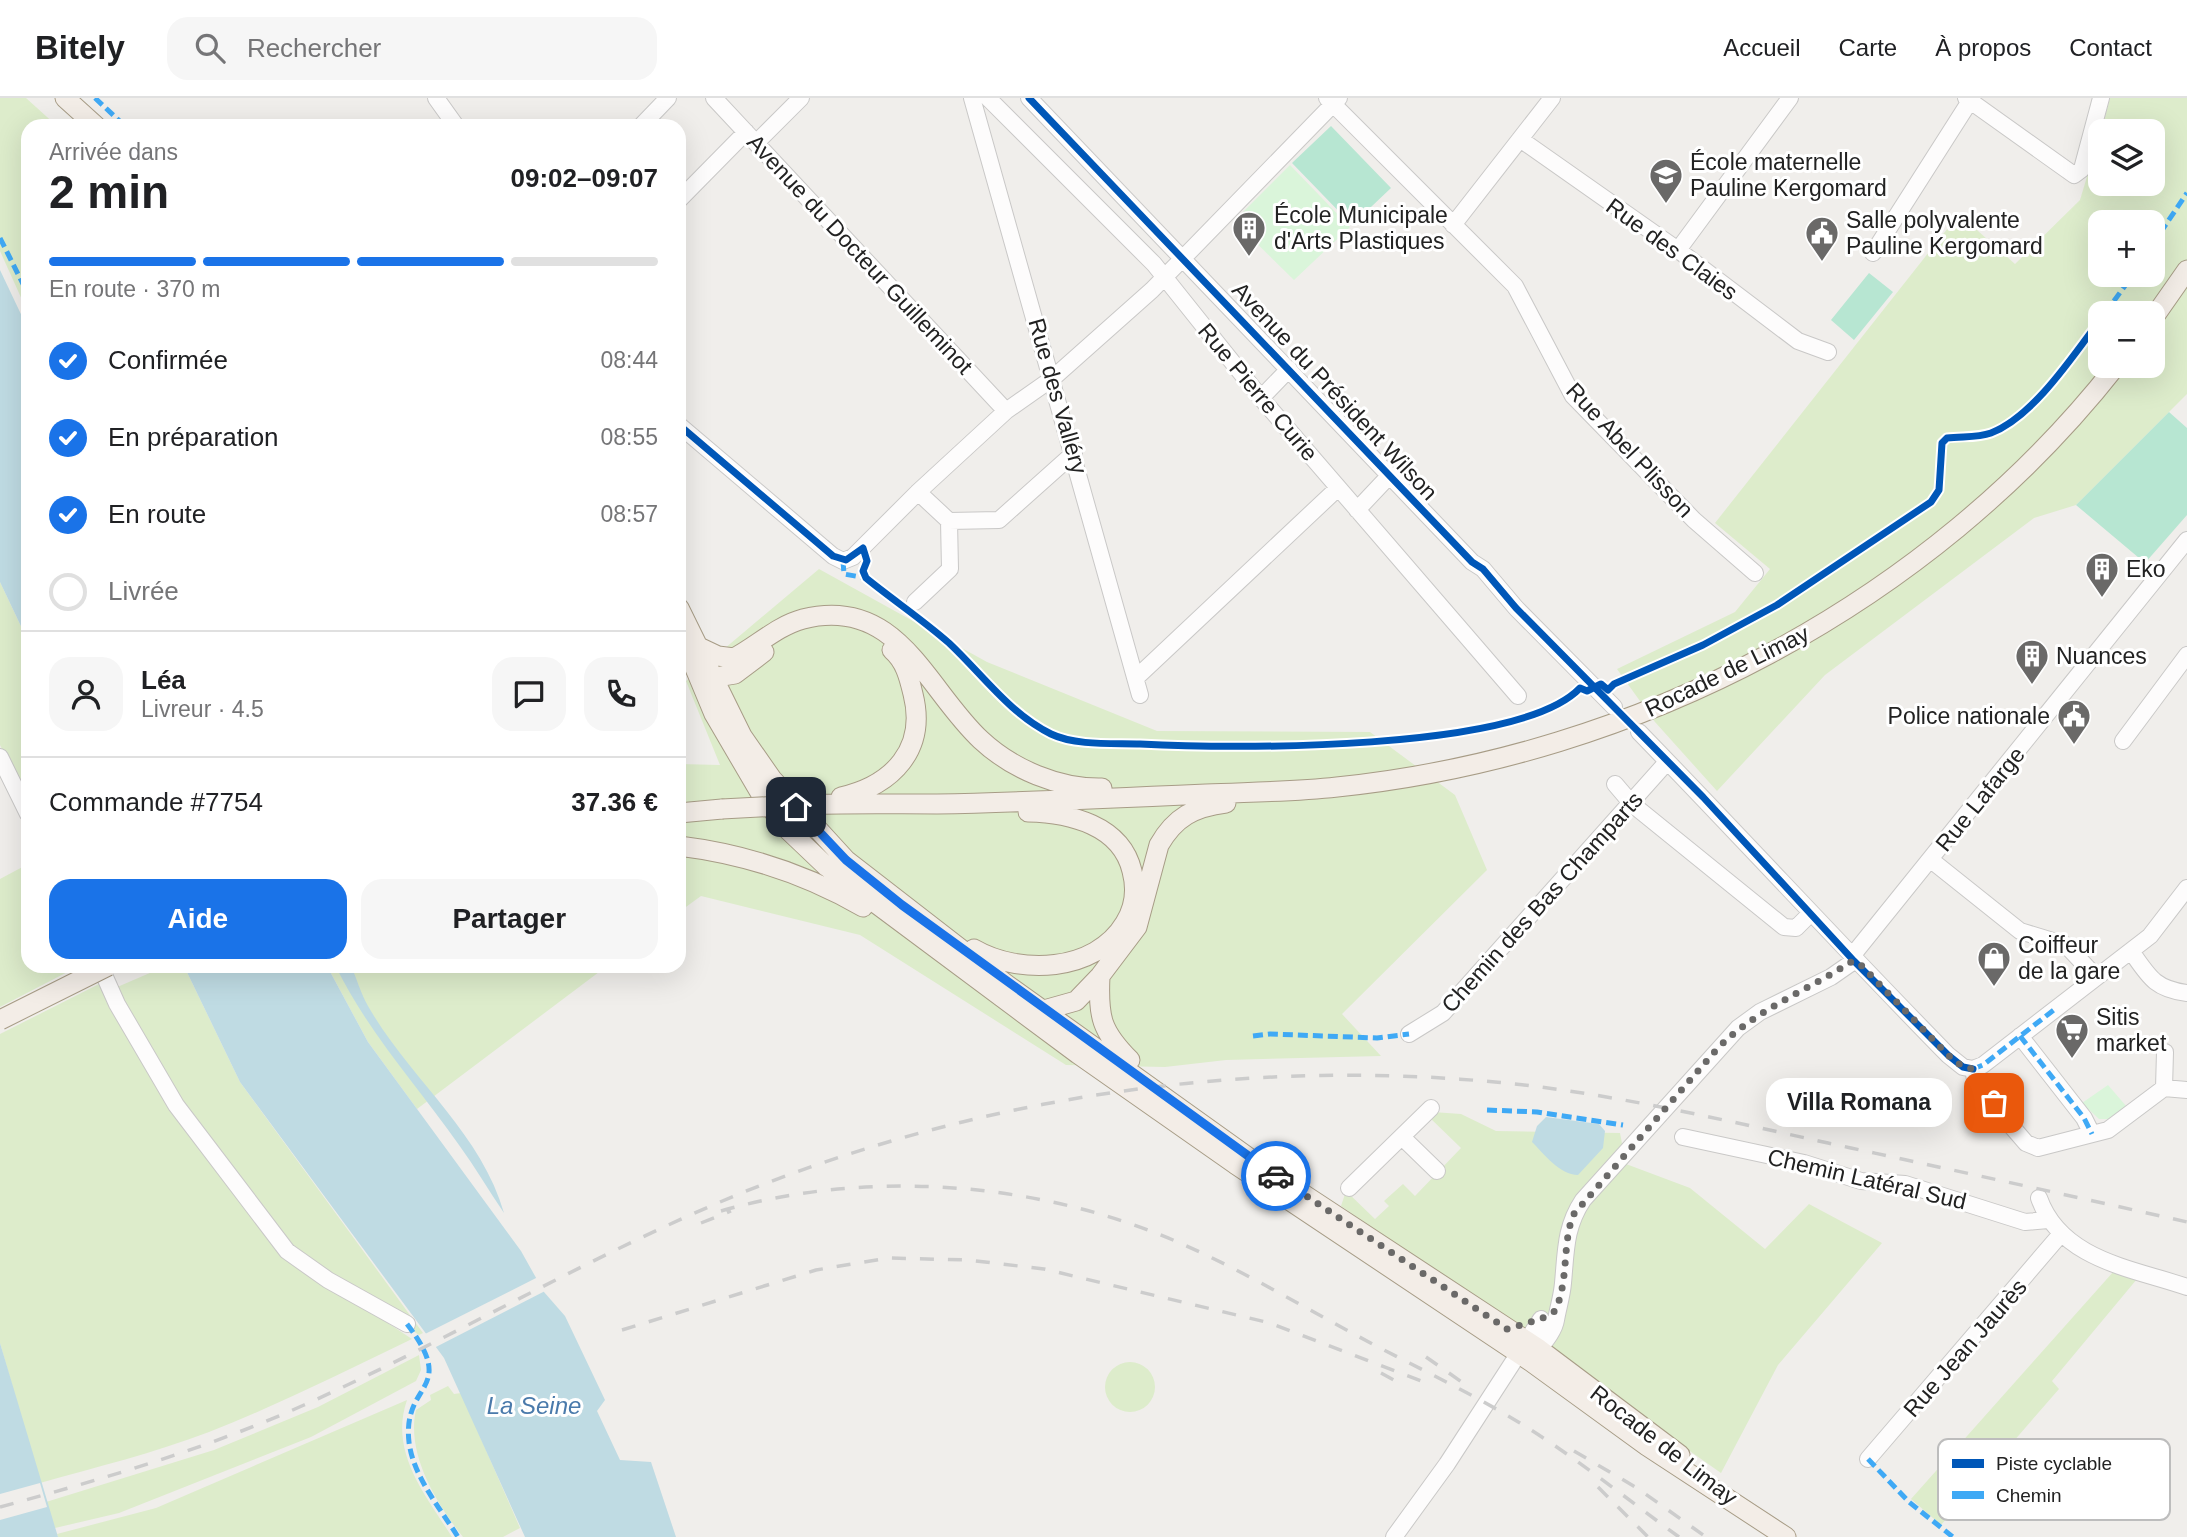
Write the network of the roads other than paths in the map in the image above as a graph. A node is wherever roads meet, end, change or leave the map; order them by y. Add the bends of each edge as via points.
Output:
1 (65, 98) edge
2 (668, 98) edge
3 (713, 98) edge
4 (801, 98) edge
5 (972, 98) edge
6 (989, 98) edge
7 (1029, 98) edge
8 (1552, 98) edge
9 (1790, 98) edge
10 (2101, 98) edge
11 (438, 99) edge
12 (1333, 100) edge
13 (1968, 100) edge
14 (88, 119) edge
15 (452, 119) edge
16 (648, 119) edge
17 (751, 138) junction
18 (1520, 139) junction
19 (686, 194) edge
20 (1453, 225) junction
21 (1678, 250) junction
22 (1873, 253) dead end
23 (1183, 259) junction
24 (2187, 270) edge
25 (1164, 278) junction
26 (2165, 301) edge
27 (1828, 352) dead end
28 (1289, 369) junction
29 (1053, 378) junction
30 (2106, 378) edge
31 (1261, 398) junction
32 (1006, 411) junction
33 (686, 431) edge
34 (1074, 453) junction
35 (1390, 475) junction
36 (1338, 488) junction
37 (918, 492) junction
38 (1357, 510) junction
39 (949, 521) junction
40 (2187, 540) edge
41 (1755, 573) dead end
42 (915, 602) dead end
43 (686, 622) edge
44 (686, 642) edge
45 (699, 647) junction
46 (2187, 655) edge
47 (735, 666) junction
48 (1138, 677) junction
49 (707, 679) junction
50 (1140, 695) dead end
51 (1518, 696) dead end
52 (1614, 707) dead end
53 (1639, 733) dead end
54 (2123, 741) dead end
55 (0, 757) edge
56 (1667, 762) junction
57 (1615, 784) dead end
58 (1290, 792) junction
59 (783, 793) junction
60 (1211, 793) junction
61 (21, 800) edge
62 (938, 804) junction
63 (1632, 804) junction
64 (803, 805) junction
65 (686, 812) edge
66 (686, 847) edge
67 (1931, 860) junction
68 (2187, 888) edge
69 (902, 905) junction
70 (1811, 913) junction
71 (2131, 951) junction
72 (1854, 961) junction
73 (964, 970) junction
74 (94, 973) edge
75 (103, 973) edge
76 (1100, 976) junction
77 (2096, 977) junction
78 (2187, 993) edge
79 (996, 994) junction
80 (1044, 1010) junction
81 (0, 1020) edge
82 (1409, 1034) dead end
83 (2020, 1036) junction
84 (2165, 1052) dead end
85 (1973, 1069) junction
86 (2164, 1088) junction
87 (2187, 1090) edge
88 (1168, 1098) junction
89 (1431, 1108) dead end
90 (2092, 1134) junction
91 (1402, 1137) junction
92 (1683, 1137) dead end
93 (1437, 1171) dead end
94 (1349, 1188) dead end
95 (2039, 1198) dead end
96 (2048, 1220) junction
97 (2060, 1235) junction
98 (2187, 1287) edge
99 (1548, 1315) junction
100 (407, 1324) dead end
101 (1507, 1329) junction
102 (1529, 1352) junction
103 (1868, 1459) dead end
104 (1394, 1537) edge
105 (1786, 1537) edge

1 - 14 main road
2 - 16 street
3 - 17 street, Avenue du Docteur Guilleminot
4 - 17 street
5 - 29 street, Rue des Valléry
6 - 25 street, Rue Pierre Curie
7 - 23 street, Avenue du Président Wilson
8 - 18 street
9 - 21 street
10 - 13 street via 2082,169 2074,175
11 - 15 street
12 - 20 street, Rue Abel Plisson
12 - 23 street
13 - 22 street
17 - 19 street
17 - 32 street, Avenue du Docteur Guilleminot
18 - 20 street
18 - 21 street, Rue des Claies
20 - 41 street, Rue Abel Plisson via 1515,286 1573,396 1694,520
21 - 27 street, Rue des Claies via 1798,341
23 - 25 street
23 - 28 street, Avenue du Président Wilson
24 - 26 main road
25 - 29 street
25 - 31 street, Rue Pierre Curie
28 - 31 street
28 - 35 street, Avenue du Président Wilson
29 - 32 street
29 - 34 street, Rue des Valléry
30 - 58 main road, Rocade de Limay via 1996,495 1965,521 1888,580 1771,654 1656,708 1498,759 1423,776
31 - 36 street, Rue Pierre Curie
32 - 37 street
33 - 37 street via 838,559 846,560 863,548
34 - 39 street via 999,520
34 - 48 street, Rue des Valléry
35 - 38 street
35 - 52 street, Avenue du Président Wilson
36 - 38 street, Rue Pierre Curie
36 - 48 street
37 - 39 street
38 - 51 street, Rue Pierre Curie
39 - 42 street via 950,569
40 - 67 street, Rue Lafarge
43 - 45 main road, Rocade de Limay
44 - 49 main road, Rocade de Limay
45 - 47 main road
45 - 49 main road, Rocade de Limay
46 - 54 street
47 - 49 main road
47 - 59 main road via 735,707
47 - 60 main road via 791,623 816,617 859,620 895,638 979,738 1021,768 1067,785
47 - 64 main road via 799,632 822,629 872,636 897,654 905,667 918,718 904,758 892,773 864,791
48 - 50 street, Rue des Valléry
49 - 59 main road, Rocade de Limay
49 - 73 main road, Rocade de Limay via 714,714 786,828 827,867
53 - 56 street
55 - 61 street
56 - 63 street, Chemin des Bas Champarts
56 - 70 street
57 - 63 street
58 - 60 main road
58 - 76 main road via 1203,806 1173,824 1159,845 1138,927
59 - 69 main road, Rocade de Limay via 846,860
60 - 62 main road
62 - 64 main road
62 - 69 main road via 1043,812 1095,825 1115,840 1131,865 1135,893 1131,911 1119,931 1098,950 1051,965 1025,965 992,959
63 - 70 street via 1784,927 1796,928
63 - 82 street, Chemin des Bas Champarts via 1443,1013
64 - 65 main road, bridge
66 - 73 main road via 741,857 831,889
67 - 72 street, Rue Lafarge via 1856,951
67 - 77 street via 2020,931 2066,945
68 - 71 street via 2159,928
69 - 80 main road, Rocade de Limay
70 - 72 street
71 - 77 street
71 - 78 street via 2161,988
72 - 85 street via 1948,1055
72 - 99 street via 1738,1028 1583,1200 1566,1235 1563,1283
73 - 79 main road, Rocade de Limay
74 - 81 main road, bridge
75 - 100 street via 176,1105 287,1251
76 - 80 main road via 1076,1001
76 - 88 main road via 1104,1030
77 - 83 street
79 - 80 main road
79 - 102 main road, Rocade de Limay via 1291,1203
80 - 88 main road, Rocade de Limay
83 - 85 street
83 - 90 street
84 - 86 street
85 - 90 street via 1976,1085 2026,1143 2038,1148
86 - 87 street
86 - 90 street via 2122,1121
88 - 101 main road, Rocade de Limay via 1259,1166
89 - 91 street
91 - 93 street
91 - 94 street
92 - 96 street, Chemin Latéral Sud via 1804,1163 1861,1181 1905,1184 2025,1222
95 - 96 street
96 - 97 street
97 - 98 street via 2088,1253
97 - 103 street, Rue Jean Jaurès
99 - 101 street
99 - 102 street via 1556,1321
101 - 102 main road, Rocade de Limay
102 - 104 street
102 - 105 main road, Rocade de Limay via 1652,1432

